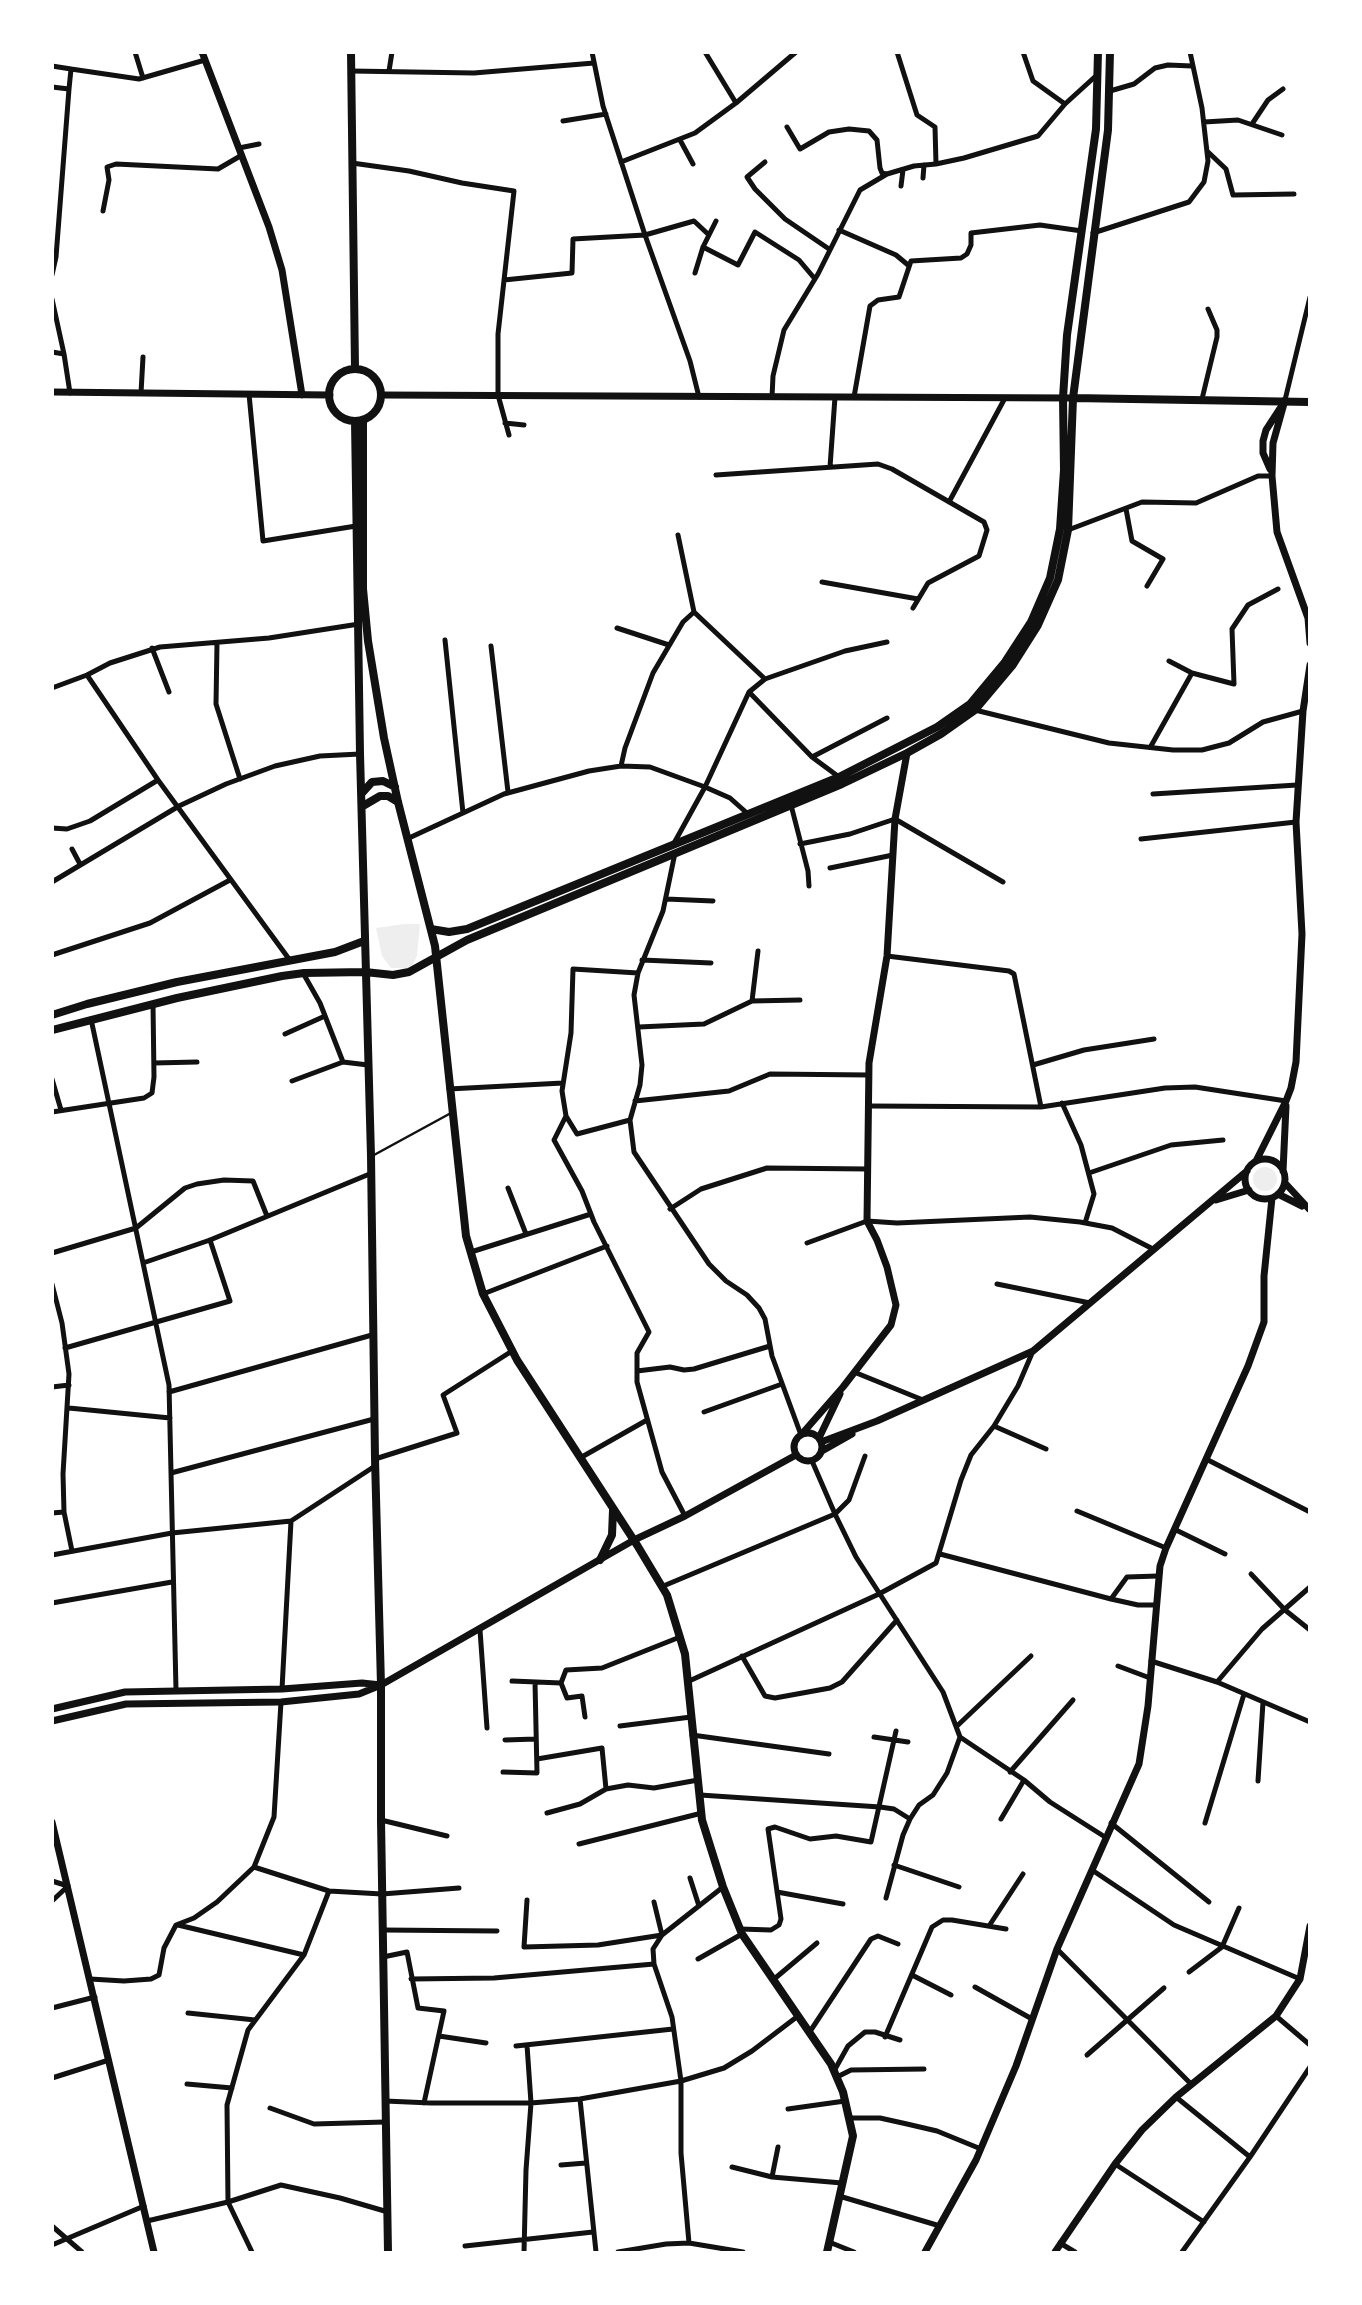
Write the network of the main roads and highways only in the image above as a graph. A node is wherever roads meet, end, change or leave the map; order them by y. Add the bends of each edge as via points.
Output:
1 (351, 52) edge
2 (1098, 52) edge
3 (1110, 52) edge
4 (1082, 232) junction
5 (1093, 233) junction
6 (355, 369) junction
7 (1068, 398) junction
8 (1310, 402) edge
9 (359, 420) junction
10 (906, 749) junction
11 (395, 787) junction
12 (362, 793) junction
13 (398, 802) junction
14 (363, 806) junction
15 (674, 849) junction
16 (431, 929) junction
17 (364, 941) junction
18 (437, 958) junction
19 (365, 972) junction
20 (52, 1015) edge
21 (52, 1030) edge
22 (613, 1508) junction
23 (600, 1560) road end
24 (388, 2252) edge
25 (827, 2252) edge

1 - 6 main road
2 - 4 main road via 1096,129
3 - 5 main road via 1108,130
4 - 5 main road
4 - 7 main road via 1067,335
5 - 7 main road
6 - 9 main road via 370,374 381,395 376,410
6 - 9 main road via 334,380 330,395 340,416
7 - 8 main road
7 - 10 main road via 1060,529 1050,578 1034,615 1021,640 970,704
7 - 10 main road via 1068,530 1058,580 1038,625 1012,667 975,710 941,734
9 - 11 main road via 368,641
9 - 12 main road via 356,526
10 - 15 main road
10 - 15 main road via 791,805
11 - 12 main road via 372,782
11 - 13 main road
12 - 14 main road
13 - 14 main road via 380,796
13 - 16 main road
14 - 17 main road
15 - 16 main road via 467,929
15 - 18 main road via 467,940
16 - 18 main road
17 - 19 main road
17 - 20 main road via 335,953 177,982
18 - 19 main road via 409,972
18 - 22 main road via 466,1237 483,1294 512,1351
19 - 21 main road via 303,973 221,988
19 - 24 main road
22 - 23 main road via 612,1535
22 - 25 main road via 667,1595 685,1654 699,1795 723,1887 741,1931 810,2033 845,2101 853,2136

